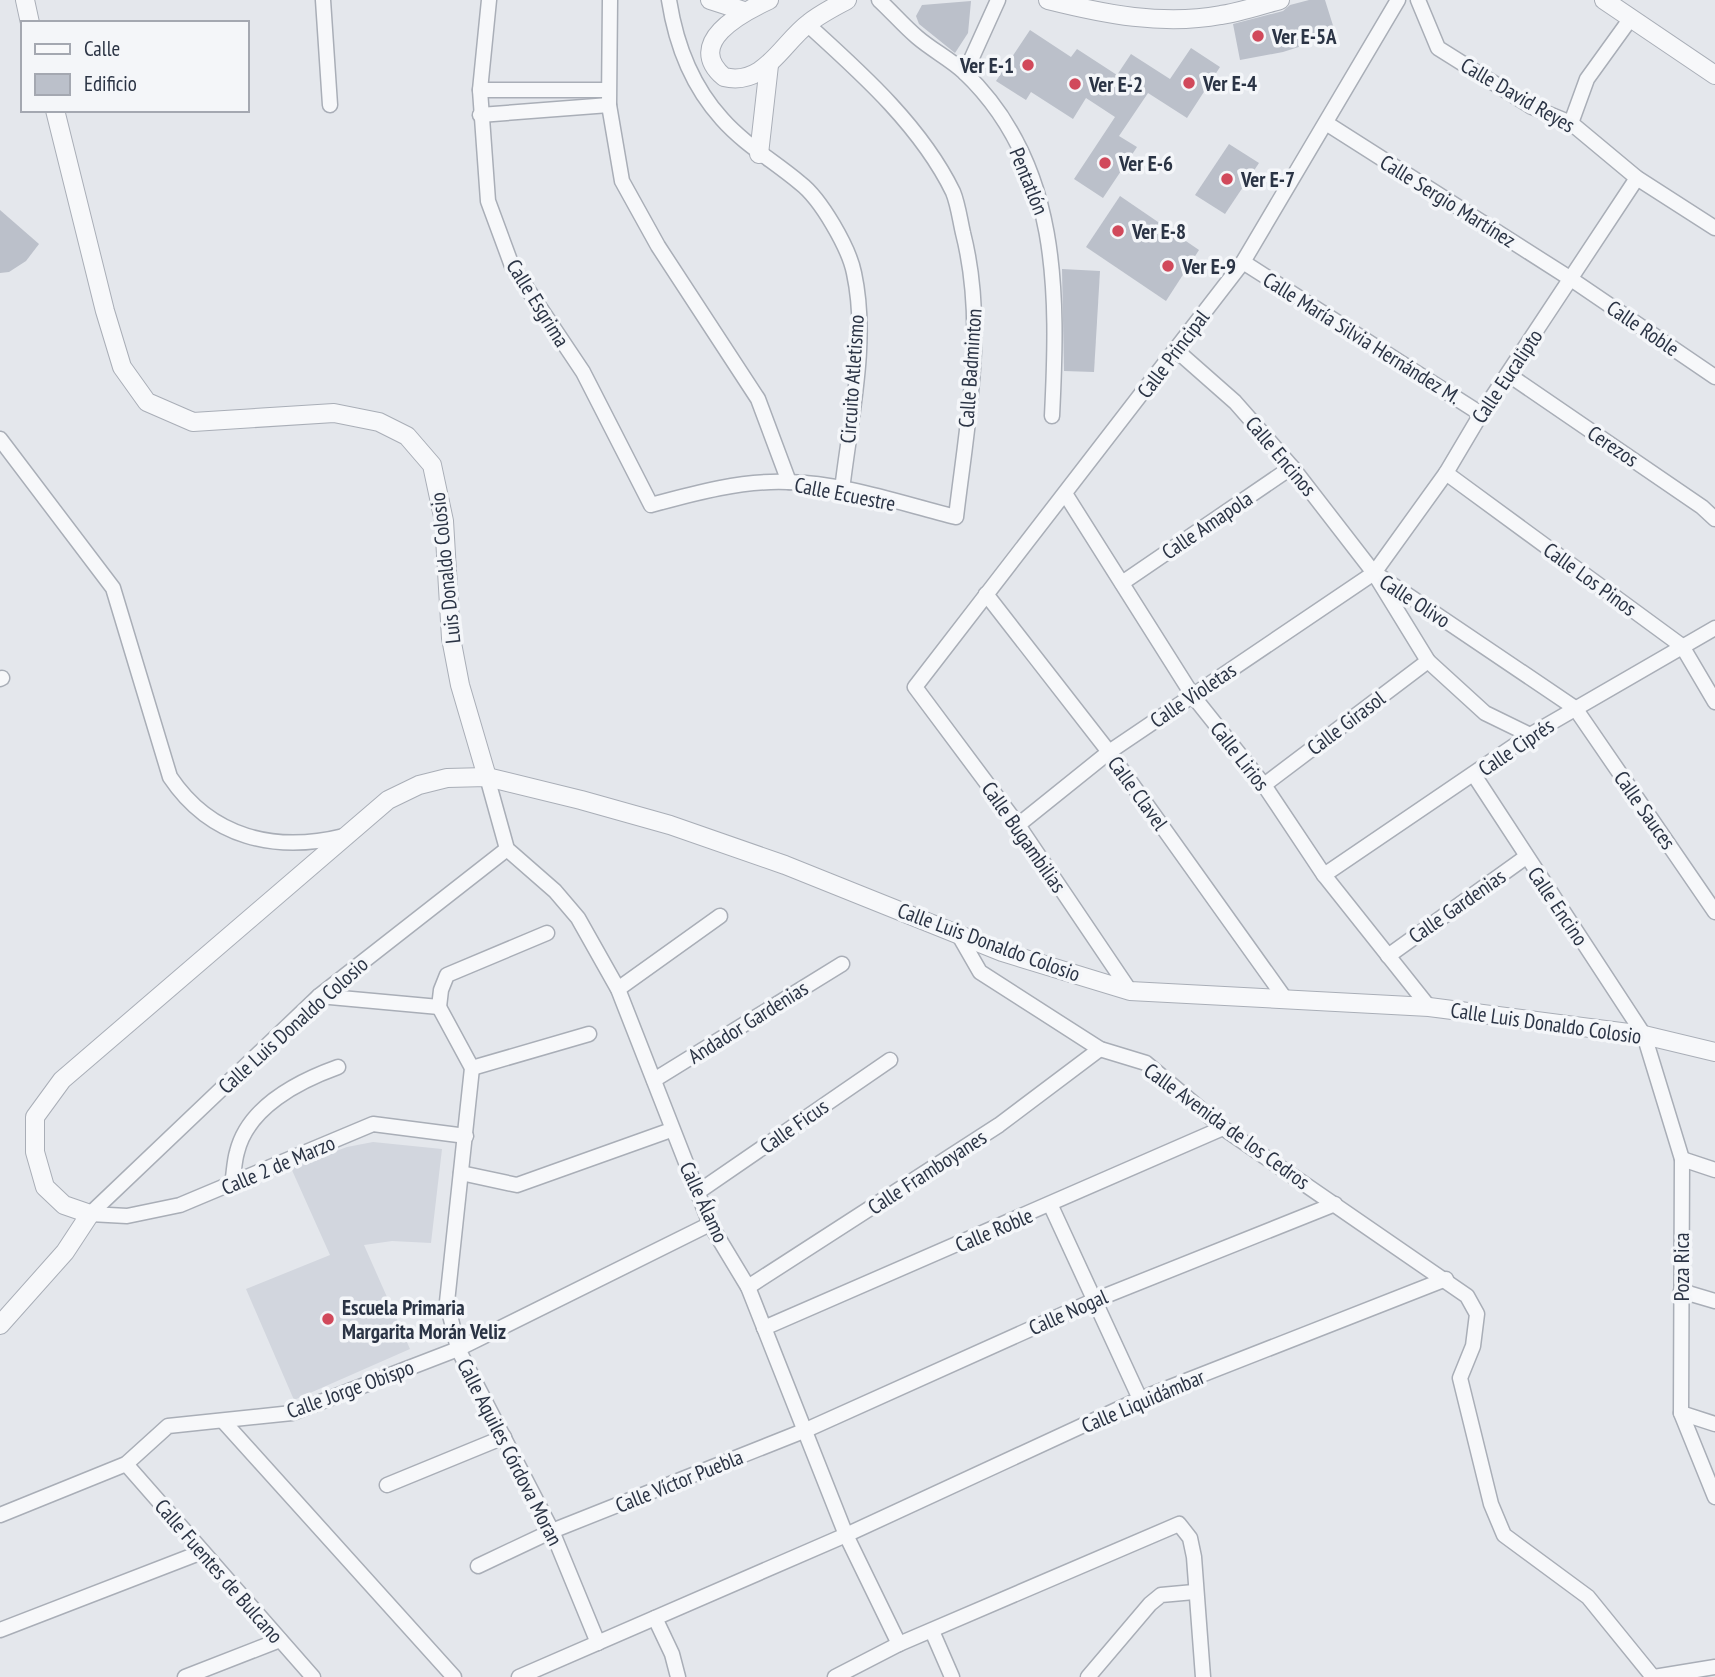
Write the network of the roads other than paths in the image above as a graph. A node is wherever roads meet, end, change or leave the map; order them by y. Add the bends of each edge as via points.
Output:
1 (25, 0) edge
2 (323, 0) edge
3 (489, 0) edge
4 (610, 0) edge
5 (669, 0) edge
6 (710, 0) edge
7 (769, 0) edge
8 (847, 0) edge
9 (879, 0) edge
10 (998, 0) edge
11 (1048, 0) edge
12 (1280, 0) edge
13 (1398, 0) edge
14 (1418, 0) edge
15 (1604, 0) edge
16 (744, 11) junction
17 (1631, 18) junction
18 (30, 21) edge
19 (807, 24) junction
20 (769, 65) junction
21 (965, 73) junction
22 (1715, 75) edge
23 (480, 90) junction
24 (608, 90) junction
25 (330, 105) dead end
26 (609, 105) junction
27 (55, 112) edge
28 (480, 115) junction
29 (1326, 123) junction
30 (1571, 123) junction
31 (759, 153) junction
32 (1637, 178) junction
33 (1715, 228) edge
34 (1243, 262) junction
35 (1571, 279) junction
36 (1176, 350) junction
37 (1509, 375) junction
38 (1715, 377) edge
39 (1481, 414) junction
40 (1052, 416) dead end
41 (0, 439) edge
42 (1292, 467) junction
43 (1446, 473) junction
44 (789, 482) junction
45 (842, 490) junction
46 (1066, 495) junction
47 (651, 505) joint
48 (956, 517) joint
49 (1715, 519) edge
50 (1374, 573) junction
51 (1122, 583) junction
52 (986, 594) junction
53 (1715, 628) edge
54 (1682, 646) junction
55 (1428, 661) junction
56 (915, 687) joint
57 (1193, 696) junction
58 (1715, 702) edge
59 (1575, 708) junction
60 (1530, 735) junction
61 (1109, 752) junction
62 (1474, 775) junction
63 (487, 777) junction
64 (1264, 785) junction
65 (1018, 825) junction
66 (349, 835) junction
67 (506, 849) junction
68 (1526, 857) junction
69 (1324, 875) junction
70 (1715, 912) edge
71 (720, 916) dead end
72 (957, 932) junction
73 (547, 933) dead end
74 (1388, 956) junction
75 (842, 964) dead end
76 (618, 989) junction
77 (1130, 991) junction
78 (319, 996) junction
79 (1284, 997) junction
80 (439, 1007) junction
81 (1429, 1007) junction
82 (589, 1034) dead end
83 (1644, 1035) junction
84 (1100, 1049) junction
85 (1715, 1052) edge
86 (890, 1060) dead end
87 (338, 1067) dead end
88 (472, 1068) junction
89 (654, 1080) junction
90 (1223, 1128) junction
91 (671, 1130) junction
92 (466, 1136) junction
93 (1682, 1160) junction
94 (1715, 1170) edge
95 (461, 1173) junction
96 (232, 1184) junction
97 (698, 1192) junction
98 (1335, 1204) junction
99 (1051, 1206) junction
100 (90, 1214) junction
101 (710, 1224) junction
102 (1446, 1279) junction
103 (748, 1287) junction
104 (1681, 1291) junction
105 (1095, 1300) junction
106 (1715, 1301) edge
107 (0, 1325) edge
108 (764, 1328) junction
109 (458, 1349) junction
110 (1140, 1399) junction
111 (1681, 1413) junction
112 (224, 1422) junction
113 (1715, 1424) edge
114 (806, 1430) junction
115 (504, 1437) junction
116 (126, 1464) junction
117 (387, 1485) dead end
118 (1715, 1497) edge
119 (0, 1516) edge
120 (552, 1531) junction
121 (846, 1535) junction
122 (202, 1552) junction
123 (478, 1566) dead end
124 (1194, 1592) junction
125 (655, 1618) junction
126 (0, 1630) edge
127 (932, 1631) junction
128 (280, 1640) junction
129 (598, 1643) junction
130 (899, 1644) junction
131 (1715, 1667) edge
132 (950, 1675) edge
133 (185, 1677) edge
134 (313, 1677) edge
135 (454, 1677) edge
136 (519, 1677) edge
137 (678, 1677) edge
138 (835, 1677) edge
139 (1088, 1677) edge
140 (1203, 1677) edge
141 (1653, 1677) edge

1 - 18 street
2 - 25 street
3 - 23 street, Calle Esgrima
4 - 24 street
5 - 31 street, Circuito Atletismo via 675,36 690,75 722,119
6 - 16 street
7 - 16 street
8 - 19 street
9 - 21 street, Pentatlón via 917,37
10 - 21 street
11 - 12 street via 1110,15 1170,19 1221,16
13 - 29 street, Calle Principal
14 - 30 street, Calle David Reyes via 1438,48 1532,107
15 - 17 street
16 - 20 street via 715,35 710,49 713,63 718,72 732,79 742,79
17 - 22 street
17 - 30 street via 1587,79
19 - 20 street
19 - 48 street, Calle Badminton via 919,138 953,193 968,252 976,338
20 - 31 street
21 - 40 street, Pentatlón via 1000,116 1024,158 1043,208 1055,301
23 - 24 street
23 - 28 street, Calle Esgrima
24 - 26 street
26 - 28 street
26 - 44 street via 622,181 658,246 758,399
27 - 63 street, Luis Donaldo Colosio via 122,367 147,402 193,422 334,413 379,422 407,436 432,466 444,521 451,638
28 - 47 street, Calle Esgrima via 488,201 512,266 583,372
29 - 34 street, Calle Principal
29 - 35 street, Calle Sergio Martínez
30 - 32 street, Calle David Reyes
31 - 45 street, Circuito Atletismo via 803,184 833,225 854,271 860,318
32 - 33 street, Calle David Reyes
32 - 35 street, Calle Eucalipto
34 - 36 street, Calle Principal
34 - 39 street, Calle María Silvia Hernández M.
35 - 37 street, Calle Eucalipto
35 - 38 street, Calle Roble
36 - 42 street, Calle Encinos via 1235,402
36 - 46 street, Calle Principal
37 - 39 street, Calle Eucalipto
37 - 49 street, Cerezos
39 - 43 street, Calle Eucalipto
41 - 66 street via 113,588 170,777 186,801 215,824 246,835 284,842 318,842
42 - 50 street, Calle Encinos
42 - 51 street, Calle Amapola
43 - 50 street, Calle Eucalipto
43 - 54 street, Calle Los Pinos
44 - 45 street, Calle Ecuestre
44 - 47 street, Calle Ecuestre via 709,489
45 - 48 street, Calle Ecuestre
46 - 51 street, Calle Lirios
46 - 52 street, Calle Principal
50 - 55 street, Calle Olivo
50 - 57 street, Calle Violetas
50 - 59 street, Calle Olivo
51 - 57 street, Calle Lirios
52 - 56 street, Calle Principal
52 - 61 street, Calle Clavel
53 - 54 street, Calle Ciprés
54 - 58 street, Calle Los Pinos
54 - 59 street, Calle Ciprés
55 - 60 street, Calle Olivo via 1485,713
55 - 64 street, Calle Girasol
56 - 65 street, Calle Bugambilias
57 - 61 street, Calle Violetas
57 - 64 street, Calle Lirios
59 - 60 street, Calle Ciprés
59 - 70 street, Calle Sauces
60 - 62 street, Calle Ciprés
61 - 65 street, Calle Violetas
61 - 79 street, Calle Clavel
62 - 68 street, Calle Encino
62 - 69 street, Calle Ciprés
63 - 66 street, Calle Luis Donaldo Colosio via 447,778 419,785 388,800
63 - 67 street
63 - 72 street, Calle Luis Donaldo Colosio via 670,825 785,864
64 - 69 street, Calle Lirios
65 - 77 street, Calle Bugambilias
66 - 100 street, Calle Luis Donaldo Colosio via 62,1080 35,1117 35,1152 45,1187 64,1205
67 - 76 street, Calle Álamo via 555,891 578,918
67 - 78 street, Calle Luis Donaldo Colosio
68 - 74 street, Calle Gardenias
68 - 83 street, Calle Encino
69 - 74 street, Calle Lirios
71 - 76 street
72 - 77 street, Calle Luis Donaldo Colosio via 1002,952
72 - 84 street, Calle Avenida de los Cedros via 980,972
73 - 80 street via 447,975
74 - 81 street, Calle Lirios
75 - 89 street, Andador Gardenias
76 - 89 street, Calle Álamo
77 - 79 street, Calle Luis Donaldo Colosio
78 - 80 street
78 - 100 street, Calle Luis Donaldo Colosio
79 - 81 street, Calle Luis Donaldo Colosio
80 - 88 street
81 - 83 street, Calle Luis Donaldo Colosio
82 - 88 street
83 - 85 street, Calle Luis Donaldo Colosio
83 - 93 street, Poza Rica
84 - 90 street, Calle Avenida de los Cedros via 1146,1063
84 - 103 street, Calle Framboyanes via 999,1125
86 - 97 street, Calle Ficus
87 - 96 street via 286,1091 254,1120 237,1149
88 - 92 street, Calle Aquiles Córdova Moran
89 - 91 street, Calle Álamo
90 - 98 street, Calle Avenida de los Cedros
90 - 99 street, Calle Roble
91 - 95 street via 517,1185
91 - 97 street, Calle Álamo
92 - 95 street, Calle Aquiles Córdova Moran
92 - 96 street, Calle 2 de Marzo via 373,1124
93 - 94 street
93 - 104 street, Poza Rica
95 - 109 street, Calle Aquiles Córdova Moran via 447,1302
96 - 100 street, Calle 2 de Marzo via 180,1205 127,1216
97 - 101 street, Calle Álamo
98 - 102 street, Calle Avenida de los Cedros
98 - 105 street, Calle Nogal
99 - 105 street
99 - 108 street, Calle Roble
100 - 107 street via 65,1252
101 - 103 street, Calle Álamo
101 - 109 street, Calle Jorge Obispo
102 - 110 street, Calle Liquidámbar
102 - 141 street, Calle Avenida de los Cedros via 1467,1296 1477,1314 1473,1346 1460,1378 1491,1504 1504,1535 1588,1597
103 - 108 street, Calle Álamo
104 - 106 street
104 - 111 street, Poza Rica
105 - 110 street
105 - 114 street, Calle Nogal
108 - 114 street, Calle Álamo
109 - 112 street, Calle Jorge Obispo via 292,1413
109 - 115 street, Calle Aquiles Córdova Moran
110 - 121 street, Calle Liquidámbar
111 - 113 street
111 - 118 street, Poza Rica
112 - 116 street, Calle Jorge Obispo via 168,1426
112 - 135 street
114 - 120 street, Calle Víctor Puebla
114 - 121 street, Calle Álamo
115 - 117 street
115 - 120 street, Calle Aquiles Córdova Moran
116 - 119 street
116 - 122 street, Calle Fuentes de Bulcano
120 - 123 street, Calle Víctor Puebla
120 - 129 street, Calle Aquiles Córdova Moran
121 - 125 street, Calle Liquidámbar
121 - 130 street, Calle Álamo
122 - 126 street
122 - 128 street, Calle Fuentes de Bulcano
124 - 127 street via 1190,1538 1179,1524
124 - 139 street via 1161,1595
124 - 140 street
125 - 129 street, Calle Liquidámbar
125 - 137 street
127 - 130 street
127 - 132 street
128 - 133 street
128 - 134 street, Calle Fuentes de Bulcano
129 - 136 street, Calle Liquidámbar
130 - 138 street
131 - 141 street

